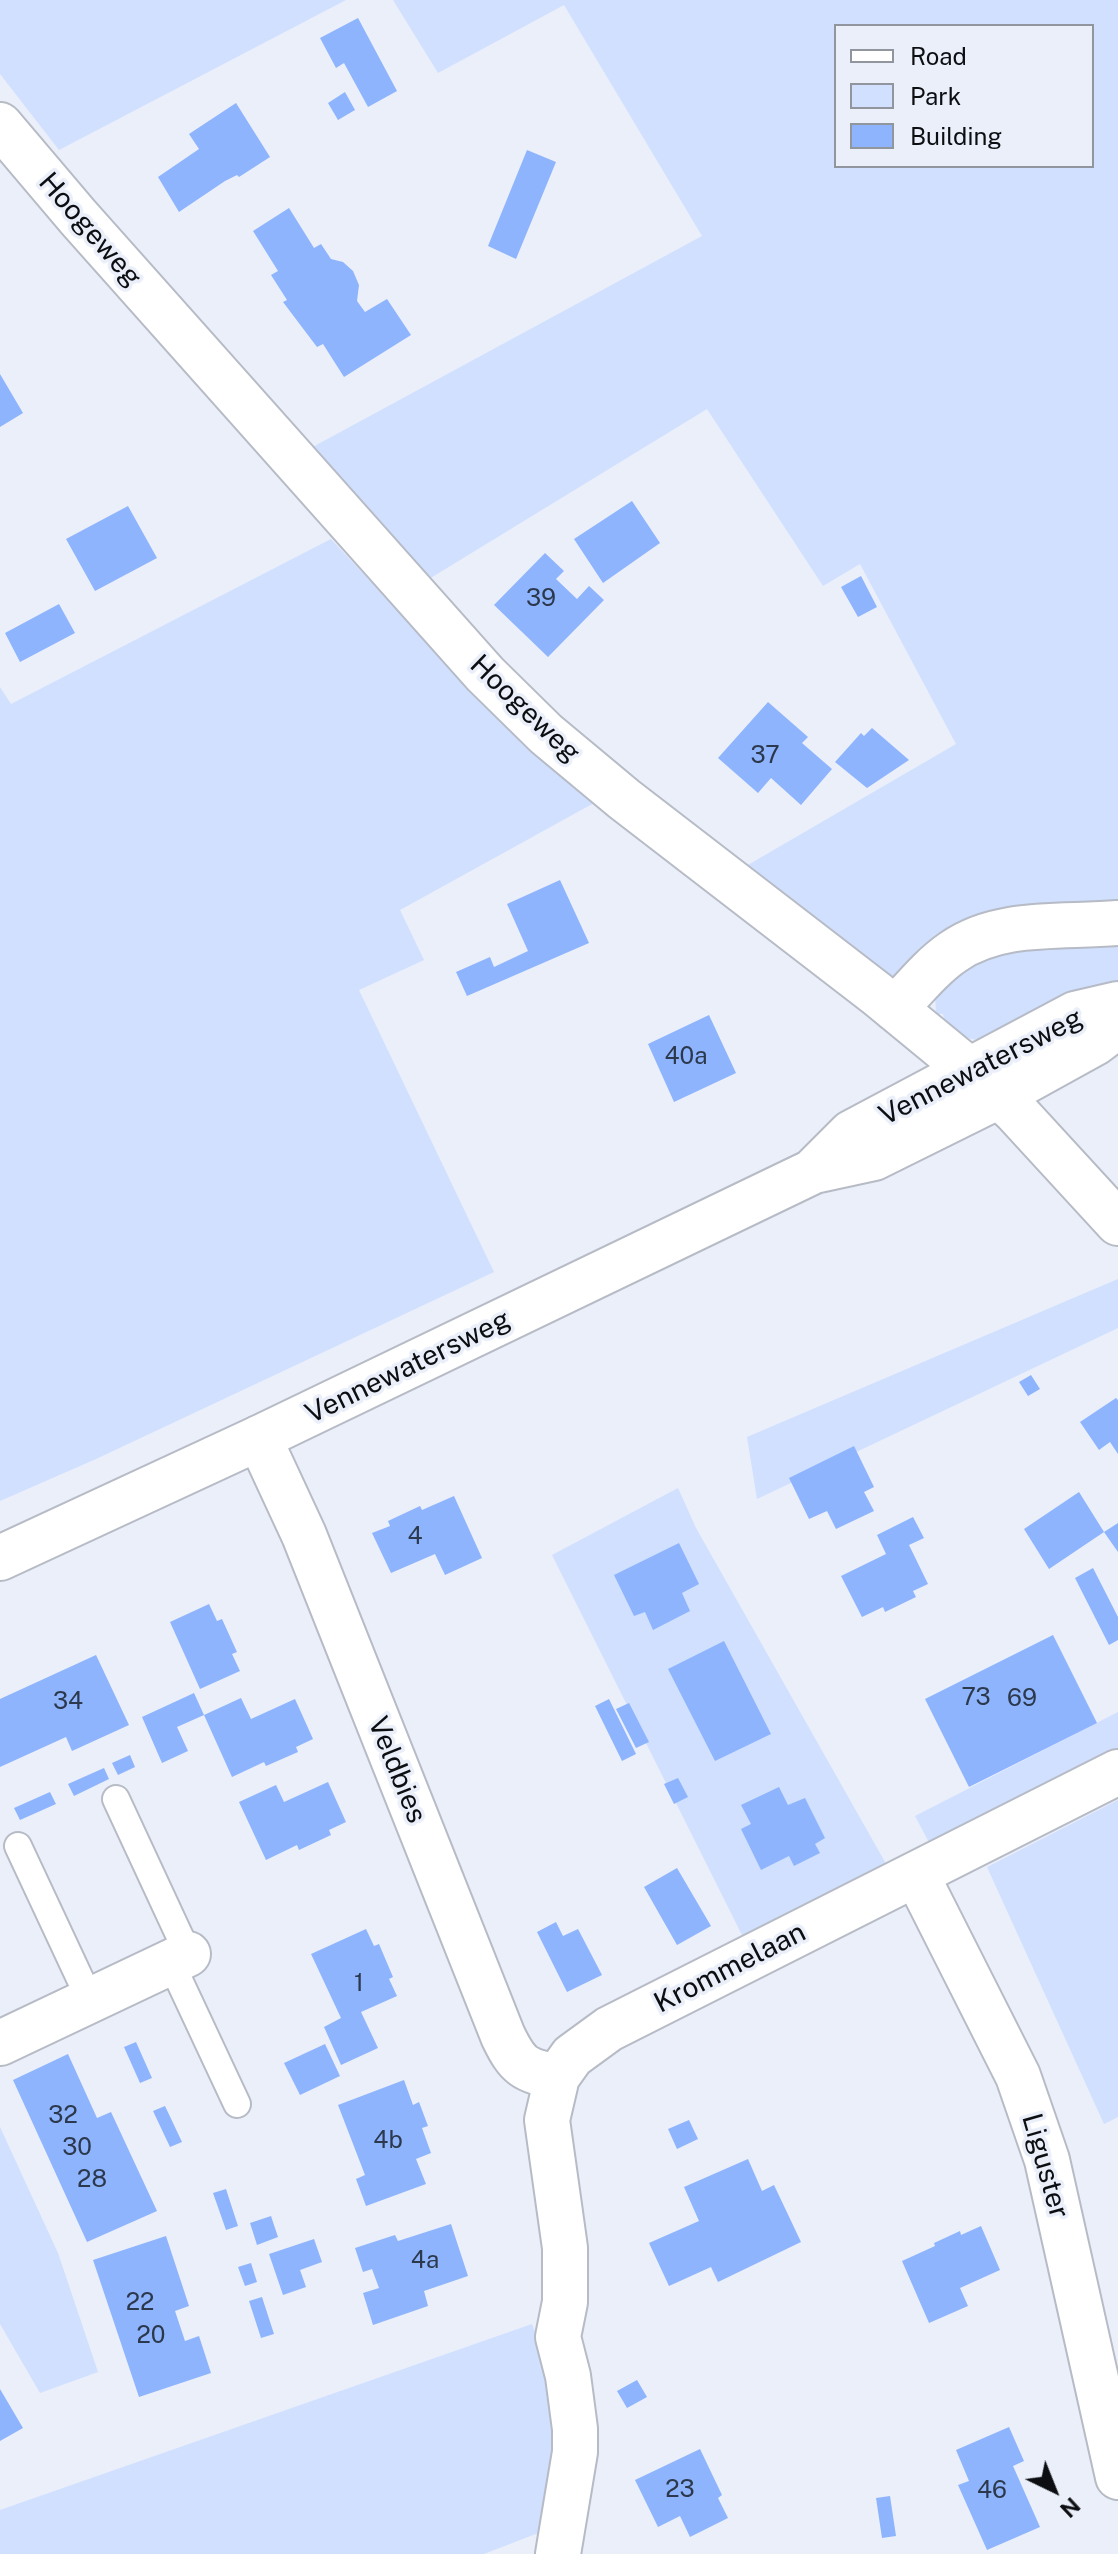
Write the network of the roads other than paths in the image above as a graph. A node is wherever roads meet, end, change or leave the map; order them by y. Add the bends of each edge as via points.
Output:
1 (0, 125) edge
2 (1118, 923) edge
3 (1118, 1004) edge
4 (895, 1009) junction
5 (1118, 1026) edge
6 (985, 1083) junction
7 (1118, 1223) edge
8 (259, 1438) junction
9 (0, 1558) edge
10 (1118, 1772) edge
11 (116, 1799) dead end
12 (18, 1846) dead end
13 (916, 1874) junction
14 (179, 1958) junction
15 (90, 2000) junction
16 (0, 2043) edge
17 (557, 2077) junction
18 (237, 2104) dead end
19 (1112, 2408) edge
20 (1118, 2477) edge
21 (558, 2554) edge

1 - 4 street, Hoogeweg via 485,674 624,799
2 - 4 street via 1027,928 975,941 952,953
3 - 6 street, Vennewatersweg via 1075,1014
4 - 6 street, Hoogeweg
5 - 6 street, Vennewatersweg via 1095,1043
6 - 7 street, Hoogeweg
6 - 8 street, Vennewatersweg via 851,1133 814,1171
8 - 9 street, Vennewatersweg
8 - 17 street, Veldbies via 304,1535 503,2036 513,2057 531,2072
10 - 13 street, Krommelaan
11 - 14 lane
12 - 15 lane
13 - 17 street, Krommelaan via 609,2029 572,2056
13 - 19 street, Liguster via 1023,2090 1047,2160
14 - 15 street
14 - 18 lane
15 - 16 street
17 - 21 street, Krommelaan via 547,2120 565,2248 565,2302 558,2337 575,2429
19 - 20 street, Liguster

